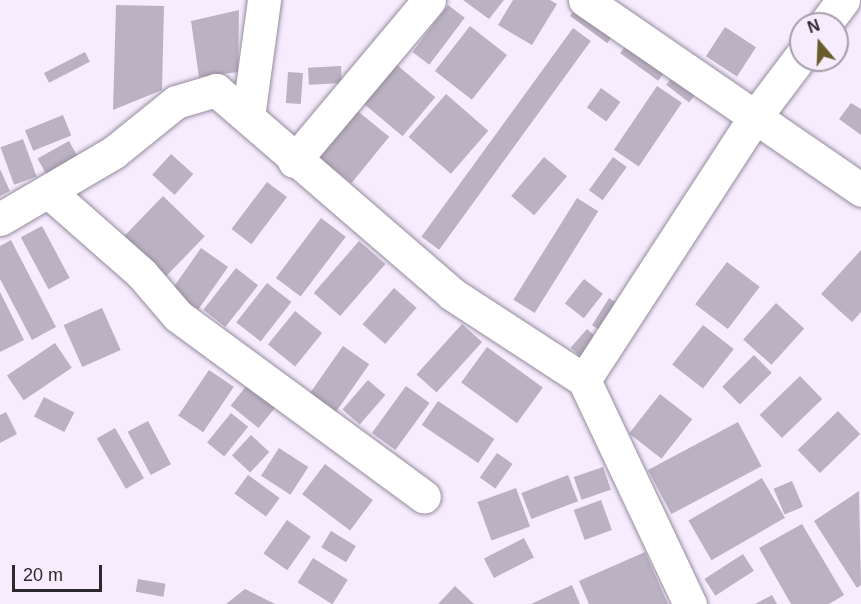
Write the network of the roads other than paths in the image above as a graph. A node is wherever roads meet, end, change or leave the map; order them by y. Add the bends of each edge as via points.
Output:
1 (264, 0) edge
2 (429, 0) edge
3 (594, 3) edge
4 (789, 72) edge
5 (248, 117) junction
6 (755, 117) junction
7 (294, 161) junction
8 (861, 190) edge
9 (48, 191) junction
10 (0, 219) edge
11 (584, 380) junction
12 (424, 497) dead end
13 (690, 604) edge

1 - 5 street
2 - 7 street
3 - 6 street
4 - 6 street
5 - 7 street
5 - 9 street via 216,90 176,102 114,152
6 - 8 street
6 - 11 street
7 - 11 street via 452,294
9 - 10 street
9 - 12 street via 142,274 178,316
11 - 13 street

